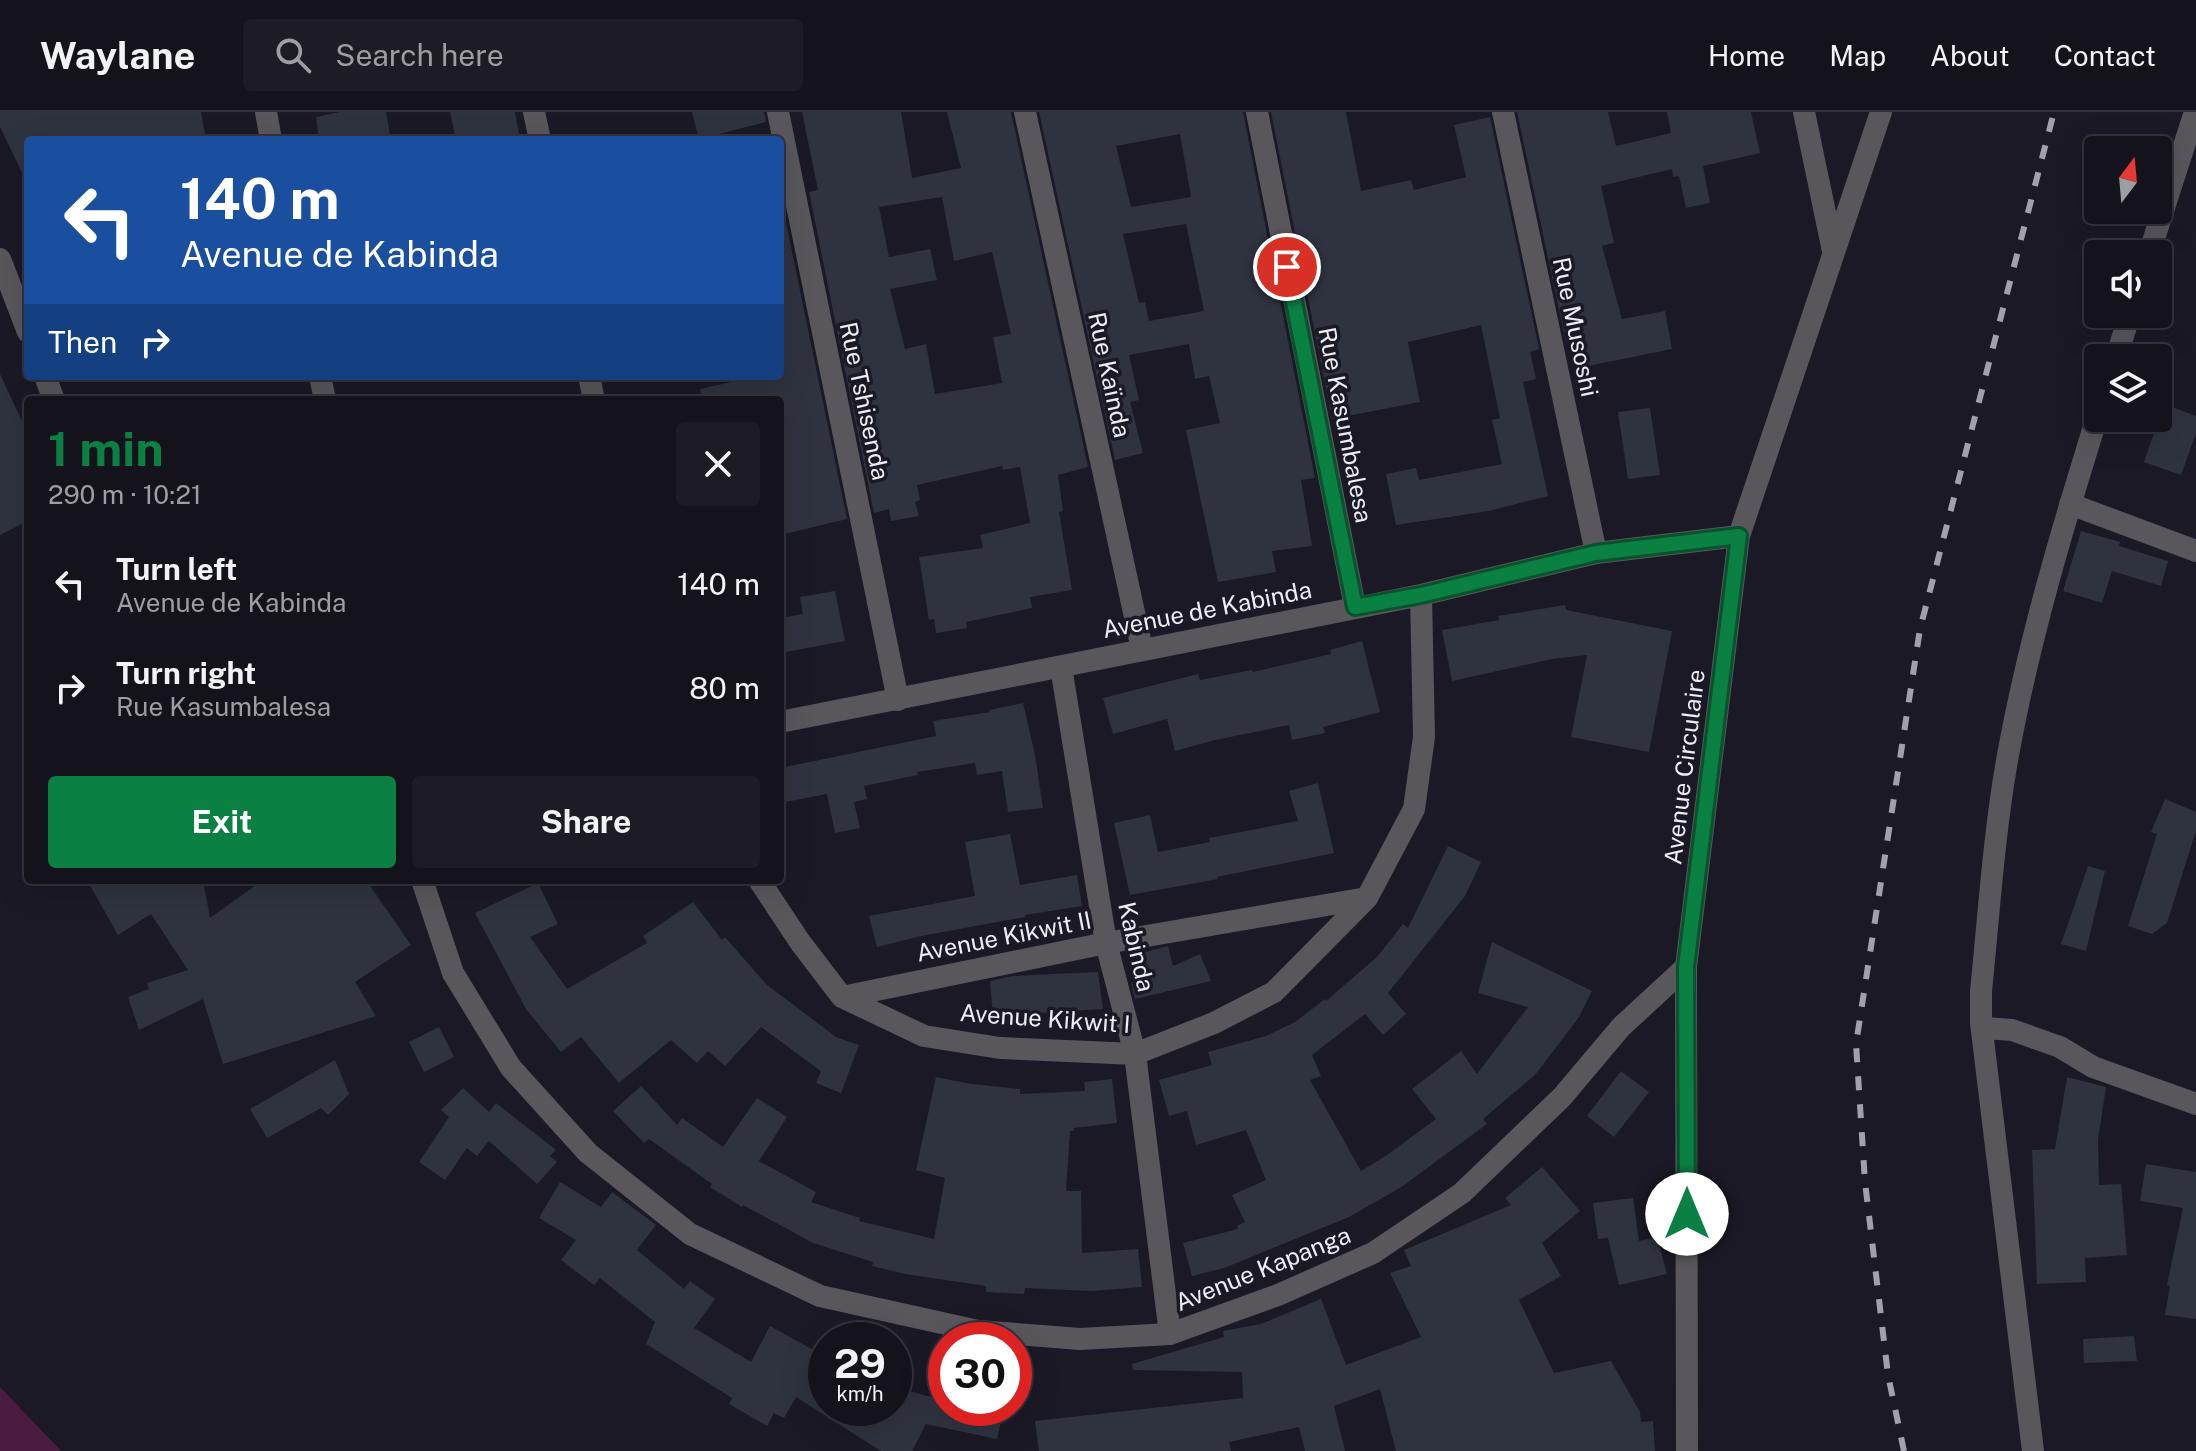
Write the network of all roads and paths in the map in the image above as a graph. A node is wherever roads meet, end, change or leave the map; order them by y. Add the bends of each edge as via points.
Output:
1 (266, 112) edge
2 (534, 112) edge
3 (778, 112) edge
4 (1025, 112) edge
5 (1257, 112) edge
6 (1503, 112) edge
7 (1804, 112) edge
8 (1881, 112) edge
9 (2195, 112) edge
10 (270, 136) edge
11 (539, 136) edge
12 (783, 136) edge
13 (784, 141) edge
14 (2187, 164) edge
15 (2155, 240) edge
16 (1833, 251) junction
17 (0, 259) edge
18 (24, 322) edge
19 (2092, 432) edge
20 (2070, 504) junction
21 (1739, 536) junction
22 (2196, 551) edge
23 (1596, 553) junction
24 (1421, 595) junction
25 (1355, 607) junction
26 (1142, 649) junction
27 (1061, 667) junction
28 (898, 700) junction
29 (784, 721) edge
30 (423, 884) edge
31 (762, 884) edge
32 (1367, 898) junction
33 (1106, 943) junction
34 (1686, 967) junction
35 (842, 997) junction
36 (1981, 1023) junction
37 (1135, 1054) junction
38 (2196, 1104) edge
39 (1170, 1334) junction
40 (1687, 1451) edge
41 (2033, 1451) edge

1 - 10 street
2 - 11 street
3 - 12 street, Rue Tshisenda
4 - 26 street, Rue Kaïnda
5 - 25 street, Rue Kasumbalesa
6 - 23 street, Rue Musoshi
7 - 16 street
8 - 16 street, Avenue Circulaire
9 - 14 street
13 - 28 street, Rue Tshisenda
14 - 15 street
16 - 21 street, Avenue Circulaire
17 - 18 street
19 - 20 street
20 - 22 street
20 - 36 street via 2008,757
21 - 23 street, Avenue de Kabinda
21 - 34 street, Avenue Circulaire
23 - 24 street, Avenue de Kabinda
24 - 25 street, Avenue de Kabinda
24 - 32 street, Avenue Kikwit I via 1424,737 1414,809
25 - 26 street, Avenue de Kabinda
26 - 27 street, Avenue de Kabinda
27 - 28 street, Avenue de Kabinda
27 - 33 street, Kabinda
28 - 29 street, Avenue de Kabinda
30 - 39 street, Avenue Kapanga via 453,973 511,1068 588,1153 690,1234 820,1296 978,1331 1080,1339
31 - 35 street, Avenue Kikwit I
32 - 33 street, Avenue Kikwit II
32 - 37 street, Avenue Kikwit I via 1274,992
33 - 35 street, Avenue Kikwit II
33 - 37 street, Kabinda
34 - 39 street, Avenue Kapanga via 1462,1193 1373,1253
34 - 40 street, Avenue Circulaire
35 - 37 street, Avenue Kikwit I via 924,1036 1000,1048
36 - 38 street via 2060,1047 2093,1067
36 - 41 street
37 - 39 street, Kabinda

